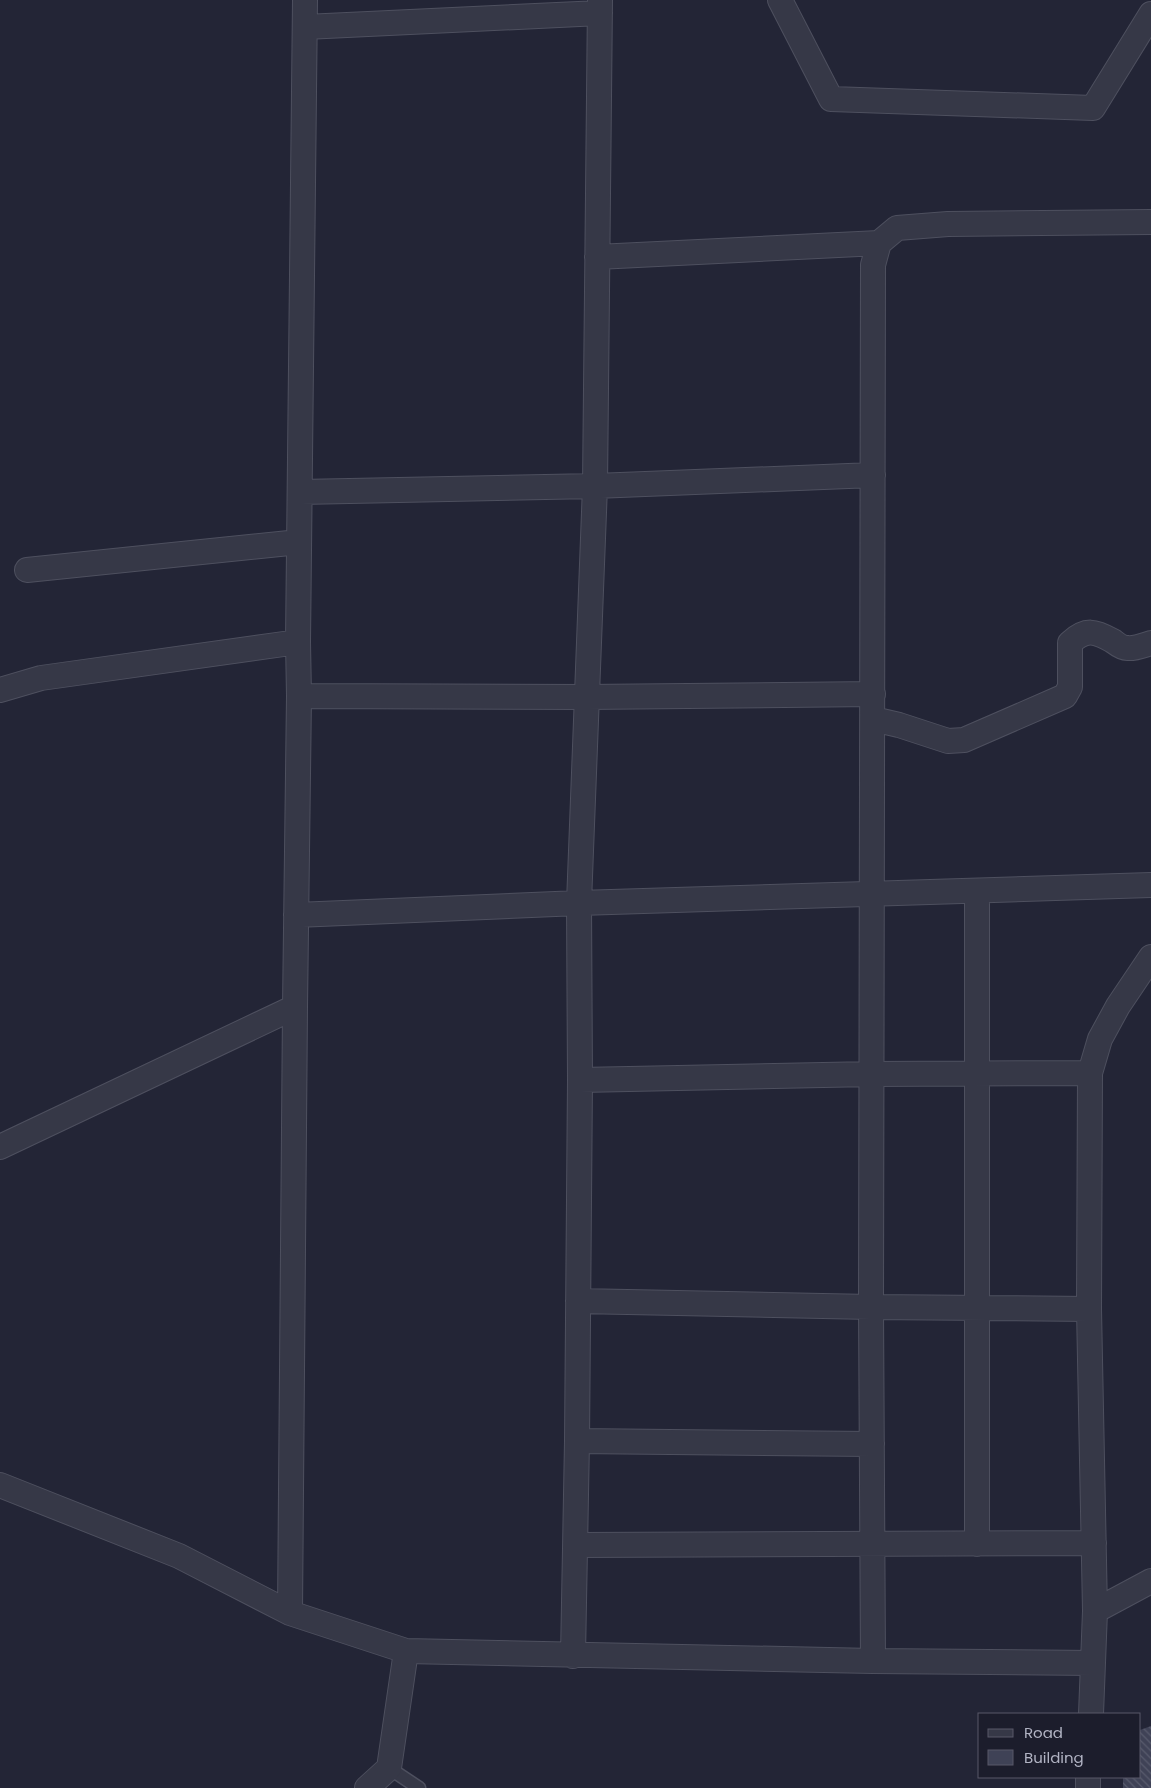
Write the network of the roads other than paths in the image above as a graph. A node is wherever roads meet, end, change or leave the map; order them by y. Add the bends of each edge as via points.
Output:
1 (305, 0) edge
2 (780, 0) edge
3 (600, 7) edge
4 (1151, 14) edge
5 (305, 27) junction
6 (1151, 222) edge
7 (879, 243) junction
8 (597, 257) junction
9 (873, 475) junction
10 (595, 486) junction
11 (300, 492) junction
12 (300, 542) junction
13 (27, 570) dead end
14 (298, 642) junction
15 (1151, 643) edge
16 (0, 690) edge
17 (872, 694) junction
18 (299, 696) junction
19 (586, 697) junction
20 (873, 719) junction
21 (1151, 885) edge
22 (977, 891) junction
23 (873, 895) junction
24 (579, 903) junction
25 (296, 916) junction
26 (1151, 957) edge
27 (294, 1007) junction
28 (978, 1073) junction
29 (1090, 1073) junction
30 (872, 1074) junction
31 (580, 1080) junction
32 (0, 1147) edge
33 (578, 1301) junction
34 (871, 1307) junction
35 (978, 1308) junction
36 (1089, 1309) junction
37 (577, 1441) junction
38 (872, 1444) junction
39 (0, 1485) edge
40 (1094, 1543) junction
41 (977, 1544) junction
42 (576, 1545) junction
43 (872, 1545) junction
44 (1151, 1581) edge
45 (1095, 1611) junction
46 (290, 1613) junction
47 (406, 1651) junction
48 (574, 1656) junction
49 (873, 1661) junction
50 (1093, 1664) junction
51 (1091, 1713) edge
52 (389, 1768) junction
53 (366, 1788) edge
54 (419, 1788) edge

1 - 5 street
2 - 4 street via 831,99 850,100 1093,108
3 - 5 street
3 - 8 street
5 - 11 street
6 - 7 street via 948,224 897,228
7 - 8 street
7 - 9 street via 873,266
8 - 10 street
9 - 10 street
9 - 17 street
10 - 11 street
10 - 19 street
11 - 12 street
12 - 13 street
12 - 14 street
14 - 16 street via 40,678
14 - 18 street
15 - 20 street via 1126,648 1100,634 1089,632 1078,636 1070,643 1070,687 1065,696 964,740 948,741
17 - 19 street
17 - 20 street
18 - 19 street
18 - 25 street
19 - 24 street
20 - 23 street
21 - 22 street
22 - 23 street
22 - 28 street
23 - 24 street
23 - 30 street
24 - 25 street
24 - 31 street
25 - 27 street
26 - 29 street via 1100,1039
27 - 32 street
27 - 46 street
28 - 29 street
28 - 30 street
28 - 35 street
29 - 36 street
30 - 31 street
30 - 34 street
31 - 33 street
33 - 34 street
33 - 37 street
34 - 35 street
34 - 38 street
35 - 36 street
35 - 41 street
36 - 40 street
37 - 38 street
37 - 42 street
38 - 43 street
39 - 46 street via 179,1556
40 - 41 street
40 - 45 street
41 - 43 street
42 - 43 street
42 - 48 street
43 - 49 street
44 - 45 street
45 - 50 street
46 - 47 street
47 - 48 street
47 - 52 street
48 - 49 street
49 - 50 street
50 - 51 street
52 - 53 street
52 - 54 lane

